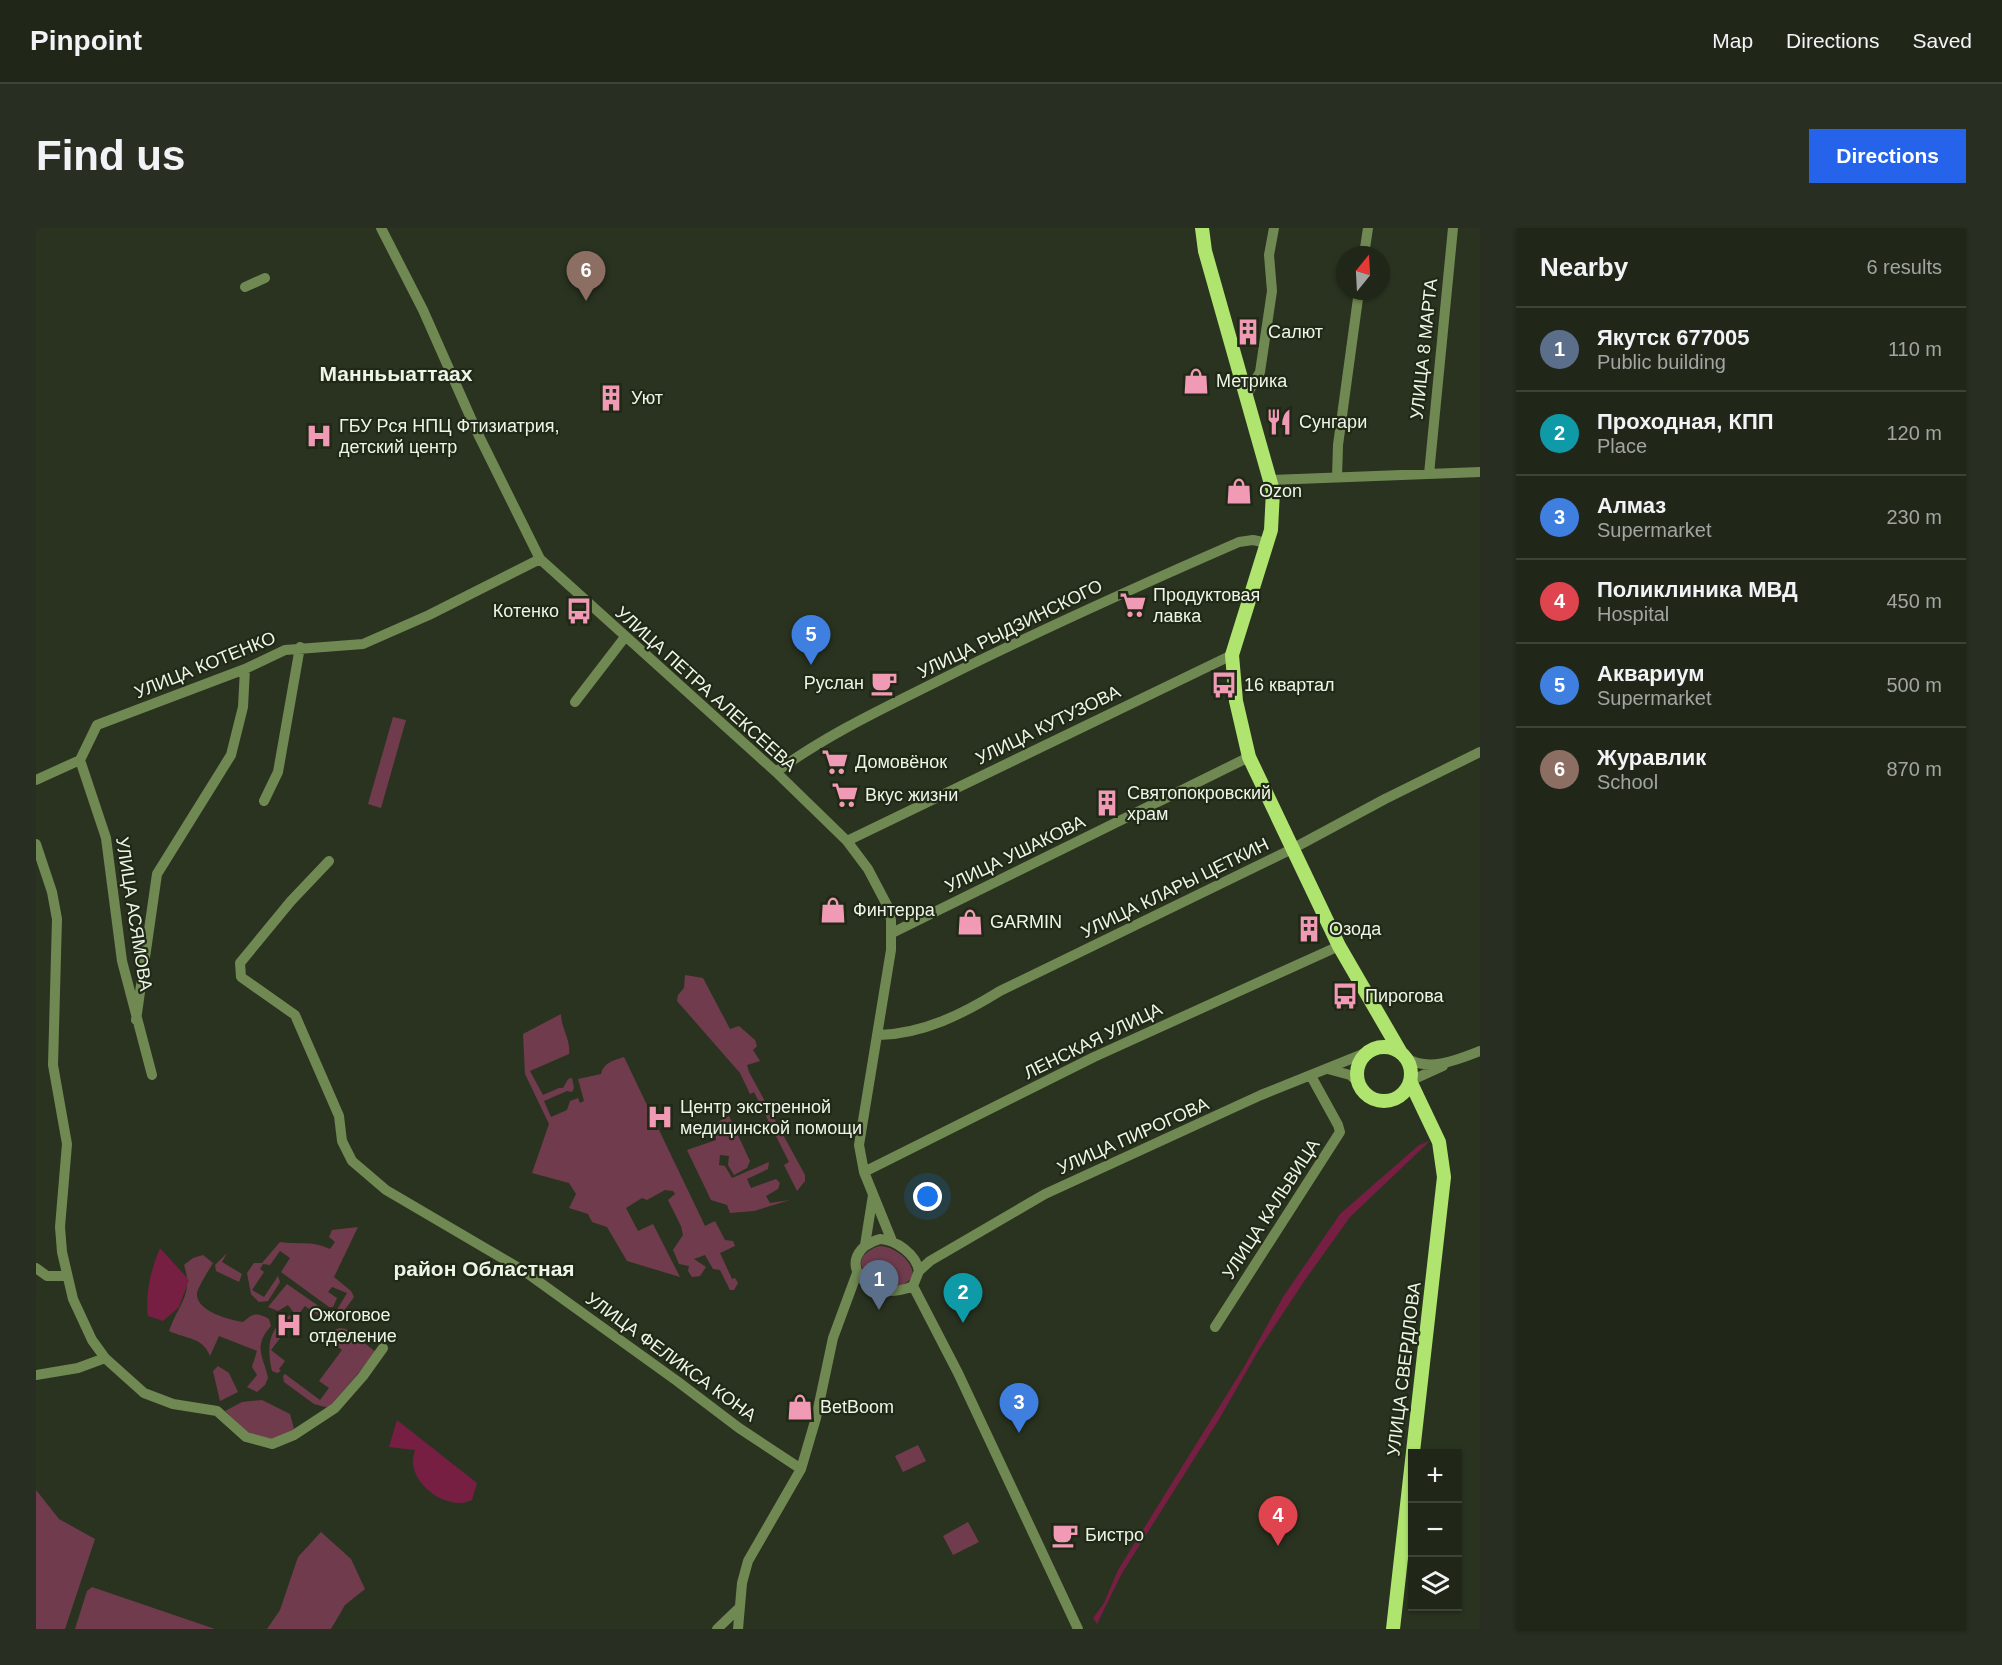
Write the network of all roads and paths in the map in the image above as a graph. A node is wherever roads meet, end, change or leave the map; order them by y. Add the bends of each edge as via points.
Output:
1 (381, 228) edge
2 (1202, 228) edge
3 (1274, 228) edge
4 (1368, 228) edge
5 (1453, 228) edge
6 (1365, 246) edge
7 (265, 278) dead end
8 (244, 287) dead end
9 (1358, 300) edge
10 (1246, 396) junction
11 (1480, 472) edge
12 (1429, 474) junction
13 (1337, 477) junction
14 (1271, 480) junction
15 (1267, 543) junction
16 (540, 559) junction
17 (625, 637) junction
18 (300, 647) junction
19 (1232, 655) junction
20 (245, 669) junction
21 (575, 702) dead end
22 (1480, 752) edge
23 (1249, 757) junction
24 (80, 760) junction
25 (777, 772) junction
26 (36, 780) edge
27 (264, 801) dead end
28 (846, 842) junction
29 (36, 844) edge
30 (1292, 849) junction
31 (329, 861) dead end
32 (892, 933) junction
33 (1339, 946) junction
34 (1375, 1012) junction
35 (136, 1020) junction
36 (879, 1035) junction
37 (1480, 1051) edge
38 (1368, 1052) junction
39 (1403, 1056) junction
40 (1458, 1059) junction
41 (1328, 1069) junction
42 (152, 1075) dead end
43 (1311, 1076) junction
44 (1357, 1080) junction
45 (1410, 1081) junction
46 (1395, 1100) junction
47 (1428, 1115) junction
48 (864, 1172) junction
49 (873, 1195) junction
50 (892, 1241) junction
51 (865, 1245) junction
52 (914, 1258) junction
53 (930, 1261) junction
54 (36, 1268) edge
55 (919, 1271) junction
56 (857, 1272) junction
57 (67, 1276) junction
58 (868, 1286) junction
59 (913, 1286) junction
60 (850, 1291) junction
61 (1215, 1327) dead end
62 (383, 1348) dead end
63 (105, 1358) junction
64 (36, 1375) edge
65 (801, 1469) junction
66 (740, 1608) junction
67 (717, 1629) edge
68 (738, 1629) edge
69 (1078, 1629) edge
70 (1393, 1629) edge

1 - 16 street, УЛИЦА ПЕТРА АЛЕКСЕЕВА
2 - 10 main road via 1204,251
3 - 10 street via 1269,255 1272,291 1260,372
4 - 6 street
5 - 12 street, УЛИЦА 8 МАРТА
7 - 8 street
9 - 13 street
10 - 14 main road
11 - 12 street
12 - 13 street
13 - 14 street
14 - 15 main road via 1274,517
15 - 19 main road
15 - 25 street, УЛИЦА РЫДЗИНСКОГО via 1239,542 1066,618 891,704
16 - 17 street, УЛИЦА ПЕТРА АЛЕКСЕЕВА
16 - 18 street, УЛИЦА КОТЕНКО via 363,644
17 - 21 street
17 - 25 street, УЛИЦА ПЕТРА АЛЕКСЕЕВА
18 - 20 street, УЛИЦА КОТЕНКО
18 - 27 street via 278,772
19 - 23 main road via 1236,701
19 - 28 street, УЛИЦА КУТУЗОВА
20 - 24 street, УЛИЦА КОТЕНКО via 97,725
20 - 35 street via 243,707 231,755 157,874
22 - 30 street, УЛИЦА КЛАРЫ ЦЕТКИН
23 - 30 main road
23 - 32 street, УЛИЦА УШАКОВА
24 - 26 street
24 - 35 street, УЛИЦА АСЯМОВА via 106,838 122,961
25 - 28 street, УЛИЦА ПЕТРА АЛЕКСЕЕВА
28 - 32 street, УЛИЦА ПЕТРА АЛЕКСЕЕВА via 882,892
29 - 57 street via 57,919 53,1065 67,1144 60,1227
30 - 33 main road
30 - 36 street, УЛИЦА КЛАРЫ ЦЕТКИН via 974,1007 903,1034
31 - 65 street, УЛИЦА ФЕЛИКСА КОНА via 254,945 240,963 239,971 241,977 295,1015 339,1116 342,1142 351,1161 386,1190 524,1271
32 - 36 street, УЛИЦА ПЕТРА АЛЕКСЕЕВА
33 - 34 main road
33 - 48 street, ЛЕНСКАЯ УЛИЦА via 1137,1037
34 - 38 main road via 1374,1042
34 - 39 main road
35 - 42 street, УЛИЦА АСЯМОВА
36 - 48 street, УЛИЦА ПЕТРА АЛЕКСЕЕВА via 860,1127
37 - 40 street
38 - 39 main road via 1382,1047
38 - 41 street, УЛИЦА ПИРОГОВА
38 - 44 main road via 1359,1062
39 - 40 street via 1424,1065
39 - 45 main road via 1411,1073
40 - 45 street
41 - 43 street, УЛИЦА ПИРОГОВА
41 - 44 street
43 - 53 street, УЛИЦА ПИРОГОВА via 1045,1194
43 - 61 street, УЛИЦА КАЛЬВИЦА via 1340,1132
44 - 46 main road via 1362,1092 1373,1100
45 - 46 main road
45 - 47 main road, УЛИЦА СВЕРДЛОВА
46 - 47 main road via 1412,1101
47 - 70 main road, УЛИЦА СВЕРДЛОВА via 1439,1142 1444,1176
48 - 49 street, УЛИЦА ПЕТРА АЛЕКСЕЕВА
49 - 50 street, УЛИЦА ПЕТРА АЛЕКСЕЕВА
49 - 51 street
50 - 51 street via 880,1239
50 - 52 street
51 - 56 street via 856,1263
52 - 53 street
52 - 55 street
53 - 55 street, УЛИЦА ПИРОГОВА
54 - 57 street via 46,1276
55 - 59 street
56 - 58 street
56 - 60 street
57 - 63 street via 81,1321
58 - 59 street via 902,1291
58 - 60 street
59 - 69 street
60 - 65 street via 833,1338
62 - 63 street via 335,1408 294,1435 272,1444 246,1437 216,1411 173,1404 144,1393
63 - 64 street via 78,1368
65 - 66 street via 748,1561
66 - 67 street
66 - 68 street

